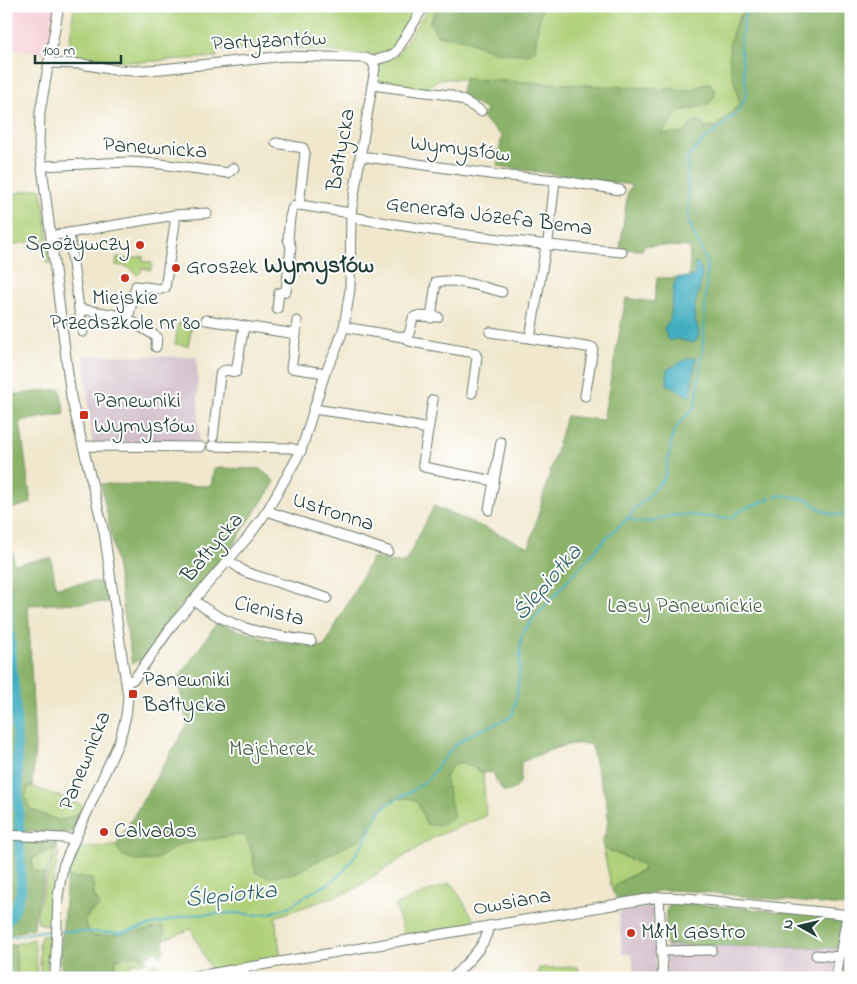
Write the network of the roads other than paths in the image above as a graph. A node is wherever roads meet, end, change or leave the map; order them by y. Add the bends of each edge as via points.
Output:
1 (59, 6) edge
2 (424, 6) edge
3 (372, 61) junction
4 (48, 63) junction
5 (372, 85) junction
6 (481, 111) dead end
7 (276, 143) dead end
8 (360, 156) junction
9 (42, 166) junction
10 (234, 168) dead end
11 (555, 180) junction
12 (620, 190) dead end
13 (299, 205) junction
14 (207, 213) dead end
15 (175, 215) junction
16 (351, 215) junction
17 (69, 233) junction
18 (50, 236) junction
19 (546, 246) junction
20 (622, 252) dead end
21 (502, 292) dead end
22 (79, 309) junction
23 (277, 310) dead end
24 (406, 314) dead end
25 (416, 316) junction
26 (128, 319) junction
27 (206, 320) dead end
28 (297, 321) dead end
29 (244, 326) junction
30 (344, 327) junction
31 (83, 332) dead end
32 (490, 332) dead end
33 (296, 334) junction
34 (408, 338) junction
35 (530, 338) junction
36 (156, 347) dead end
37 (325, 373) junction
38 (472, 393) dead end
39 (585, 396) dead end
40 (433, 400) dead end
41 (313, 409) junction
42 (428, 429) junction
43 (501, 442) dead end
44 (83, 447) junction
45 (201, 447) dead end
46 (301, 451) junction
47 (494, 481) junction
48 (489, 510) dead end
49 (267, 511) junction
50 (388, 551) dead end
51 (229, 561) junction
52 (327, 598) dead end
53 (194, 600) junction
54 (311, 641) dead end
55 (146, 663) junction
56 (125, 669) junction
57 (127, 683) junction
58 (8, 836) edge
59 (73, 840) junction
60 (659, 898) junction
61 (849, 915) edge
62 (488, 926) junction
63 (712, 950) dead end
64 (662, 951) junction
65 (816, 955) dead end
66 (840, 957) junction
67 (55, 976) edge
68 (185, 978) edge
69 (452, 978) edge
70 (663, 978) edge
71 (836, 978) edge

1 - 4 street, Panewnicka
2 - 3 street via 396,52
3 - 4 street, Partyzantów via 364,58 285,56 135,71
3 - 5 street, Bałtycka via 375,68
4 - 9 street, Panewnicka via 39,117
5 - 6 street via 448,95
5 - 8 street, Bałtycka
7 - 13 street, Bałtycka via 303,148 305,153
8 - 11 street, Wymysłów
8 - 16 street, Bałtycka
9 - 10 street, Panewnicka via 128,162 228,173
9 - 18 street, Panewnicka
11 - 12 street, Wymysłów
11 - 19 street
13 - 16 street, Generała Józefa Bema
13 - 23 street, Bałtycka via 292,209 290,217 288,239 291,247 286,290 279,293
14 - 15 street
15 - 17 street
15 - 26 street via 165,288 136,286
16 - 19 street, Generała Józefa Bema via 435,232
16 - 30 street, Bałtycka via 350,289
17 - 18 street
17 - 22 street
18 - 44 street, Panewnicka via 71,397
19 - 20 street, Generała Józefa Bema
19 - 35 street
21 - 25 street via 480,286 436,282 435,318
22 - 26 street
22 - 31 street
24 - 25 street
25 - 34 street
26 - 36 street via 157,337
27 - 29 street
28 - 33 street
29 - 33 street
29 - 46 street via 236,372 221,372 212,441
30 - 34 street
30 - 37 street, Bałtycka
32 - 35 street
33 - 37 street via 291,368
34 - 38 street via 417,343 475,353
35 - 39 street via 593,348
37 - 41 street, Bałtycka
40 - 42 street
41 - 42 street
41 - 46 street, Bałtycka
42 - 47 street via 424,467
43 - 47 street
44 - 45 street
44 - 56 street, Panewnicka via 102,523
46 - 49 street, Bałtycka
47 - 48 street
49 - 50 street, Ustronna
49 - 51 street, Bałtycka
51 - 52 street via 244,572
51 - 53 street, Bałtycka
53 - 54 street, Cienista via 233,624 269,636
53 - 55 street, Bałtycka
55 - 56 street
55 - 57 street, Bałtycka
56 - 57 street, Panewnicka
57 - 59 street, Panewnicka via 128,705 122,733
58 - 59 street
59 - 67 street, Panewnicka via 60,880
60 - 61 street, Owsiana
60 - 62 street, Owsiana
60 - 64 street
61 - 66 street, Owsiana
62 - 68 street, Owsiana
62 - 69 street via 488,935 482,944
63 - 64 street
64 - 70 street
65 - 66 street
66 - 71 street, Owsiana

